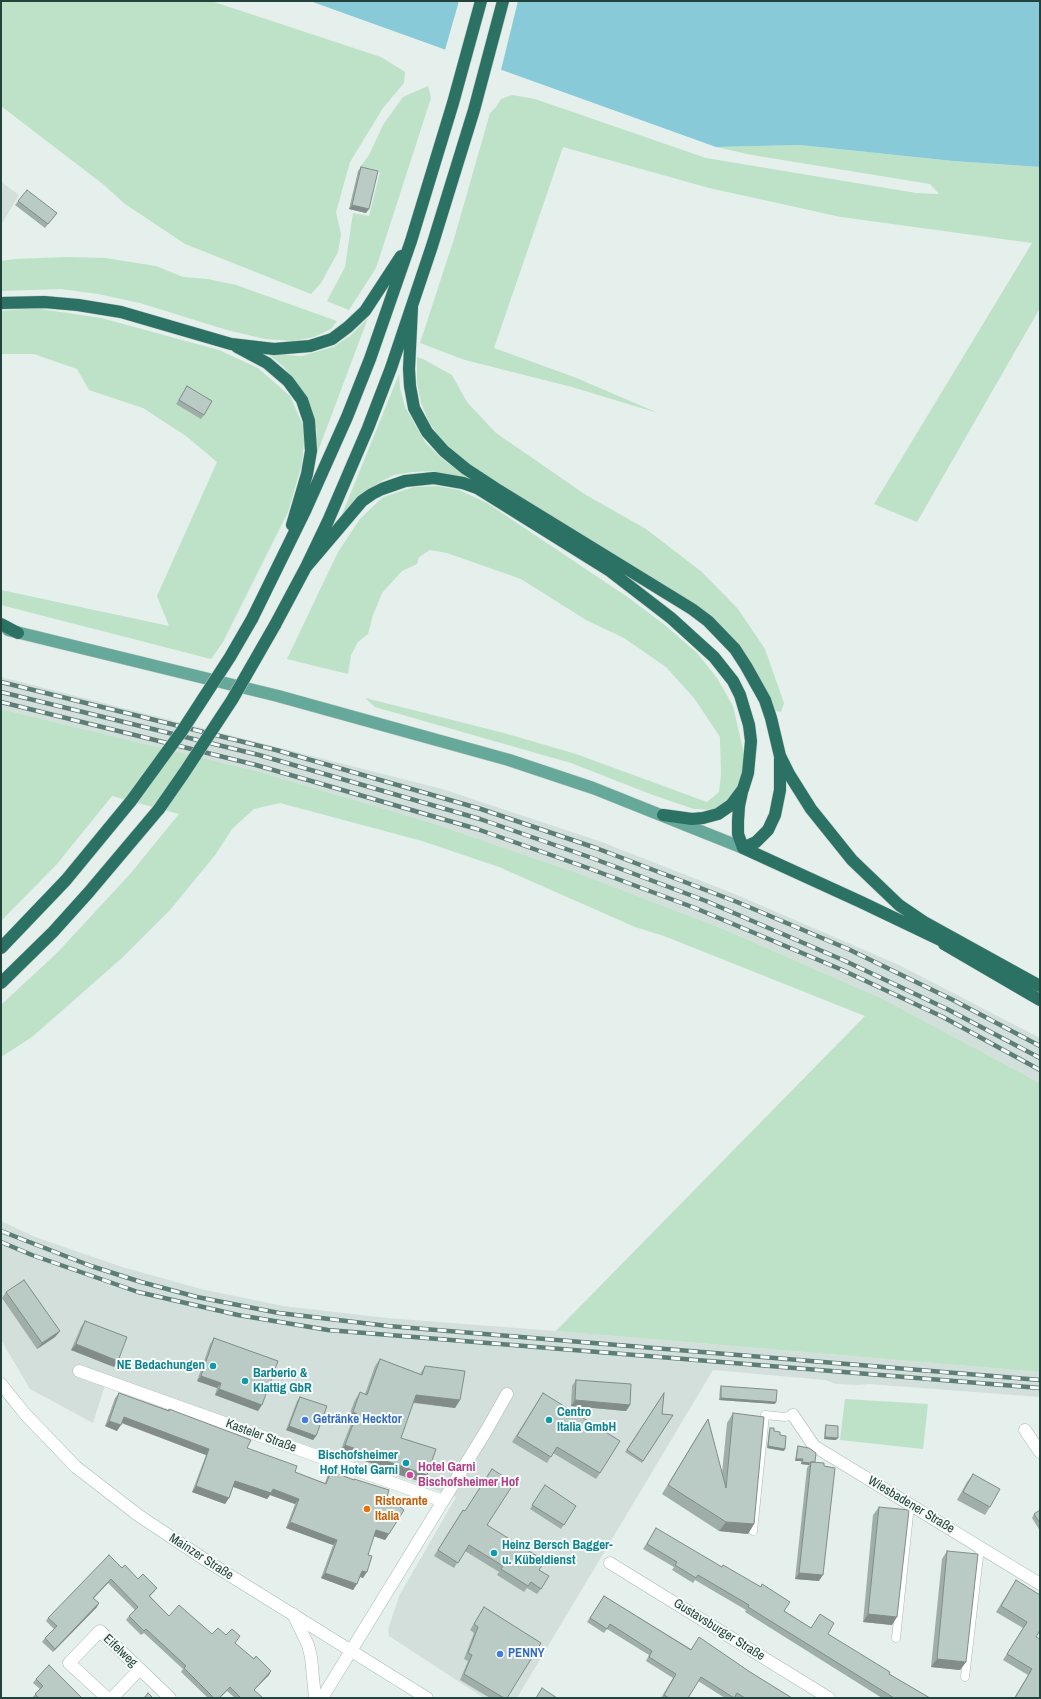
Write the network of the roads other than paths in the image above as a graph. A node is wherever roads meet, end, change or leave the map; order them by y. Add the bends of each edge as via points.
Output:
1 (481, 1) edge
2 (502, 1) edge
3 (411, 241) junction
4 (1, 303) edge
5 (412, 307) junction
6 (231, 344) junction
7 (283, 558) junction
8 (306, 567) junction
9 (1, 624) edge
10 (1, 629) edge
11 (18, 633) junction
12 (780, 756) junction
13 (743, 788) junction
14 (663, 815) junction
15 (743, 848) junction
16 (933, 938) junction
17 (1, 948) edge
18 (1009, 970) junction
19 (1, 983) edge
20 (1040, 986) edge
21 (1040, 1000) edge
22 (79, 1371) dead end
23 (1, 1384) edge
24 (507, 1394) dead end
25 (792, 1415) joint
26 (1025, 1430) dead end
27 (1040, 1452) edge
28 (443, 1501) junction
29 (910, 1505) junction
30 (753, 1531) edge
31 (980, 1548) junction
32 (610, 1563) dead end
33 (1040, 1584) edge
34 (293, 1614) junction
35 (896, 1638) dead end
36 (351, 1650) junction
37 (140, 1669) junction
38 (965, 1677) edge
39 (107, 1698) edge
40 (112, 1698) edge
41 (170, 1698) edge
42 (315, 1698) edge
43 (322, 1698) edge
44 (427, 1698) edge
45 (829, 1698) edge

1 - 3 highway
2 - 5 highway via 474,110
3 - 6 highway via 365,311 332,339 310,346 274,348
3 - 7 highway via 347,417
4 - 6 highway via 44,302 114,311
5 - 8 highway via 368,428
5 - 12 highway via 410,386 414,408 427,432 444,451 466,469 708,621 735,650 756,682 771,718
6 - 7 highway via 267,363 288,381 302,400 309,421 311,451 307,474
7 - 17 highway, bridge via 230,657 131,801 66,880
8 - 13 highway via 362,502 382,489 405,481 434,478 477,488 635,589 714,657 736,688 749,725 750,757
8 - 19 highway, bridge via 224,713 159,809 90,892
9 - 11 highway
10 - 11 main road
11 - 14 main road via 355,716 509,760
12 - 15 highway via 780,790 775,815 768,830 756,842
12 - 18 highway via 823,825 875,884 924,922
13 - 14 highway via 731,805 718,814 692,819
13 - 15 highway via 738,821 738,834
14 - 15 main road
15 - 16 highway via 862,902
16 - 18 highway
16 - 21 highway
18 - 20 highway
22 - 28 street, Kasteler Straße
23 - 34 street, Mainzer Straße via 25,1414 76,1467 138,1515
24 - 28 street
25 - 29 street, Wiesbadener Straße via 814,1446
25 - 30 lane via 765,1415
26 - 27 street
28 - 36 street
29 - 31 street, Wiesbadener Straße
29 - 35 lane
31 - 33 street, Wiesbadener Straße
31 - 38 lane
32 - 45 street, Gustavsburger Straße
34 - 36 street, Mainzer Straße
34 - 42 street via 308,1645 313,1665
36 - 43 street
36 - 44 street, Mainzer Straße
37 - 39 street, Eifelweg via 100,1632 69,1663
37 - 40 street, Eifelweg
37 - 41 street, Eifelweg

